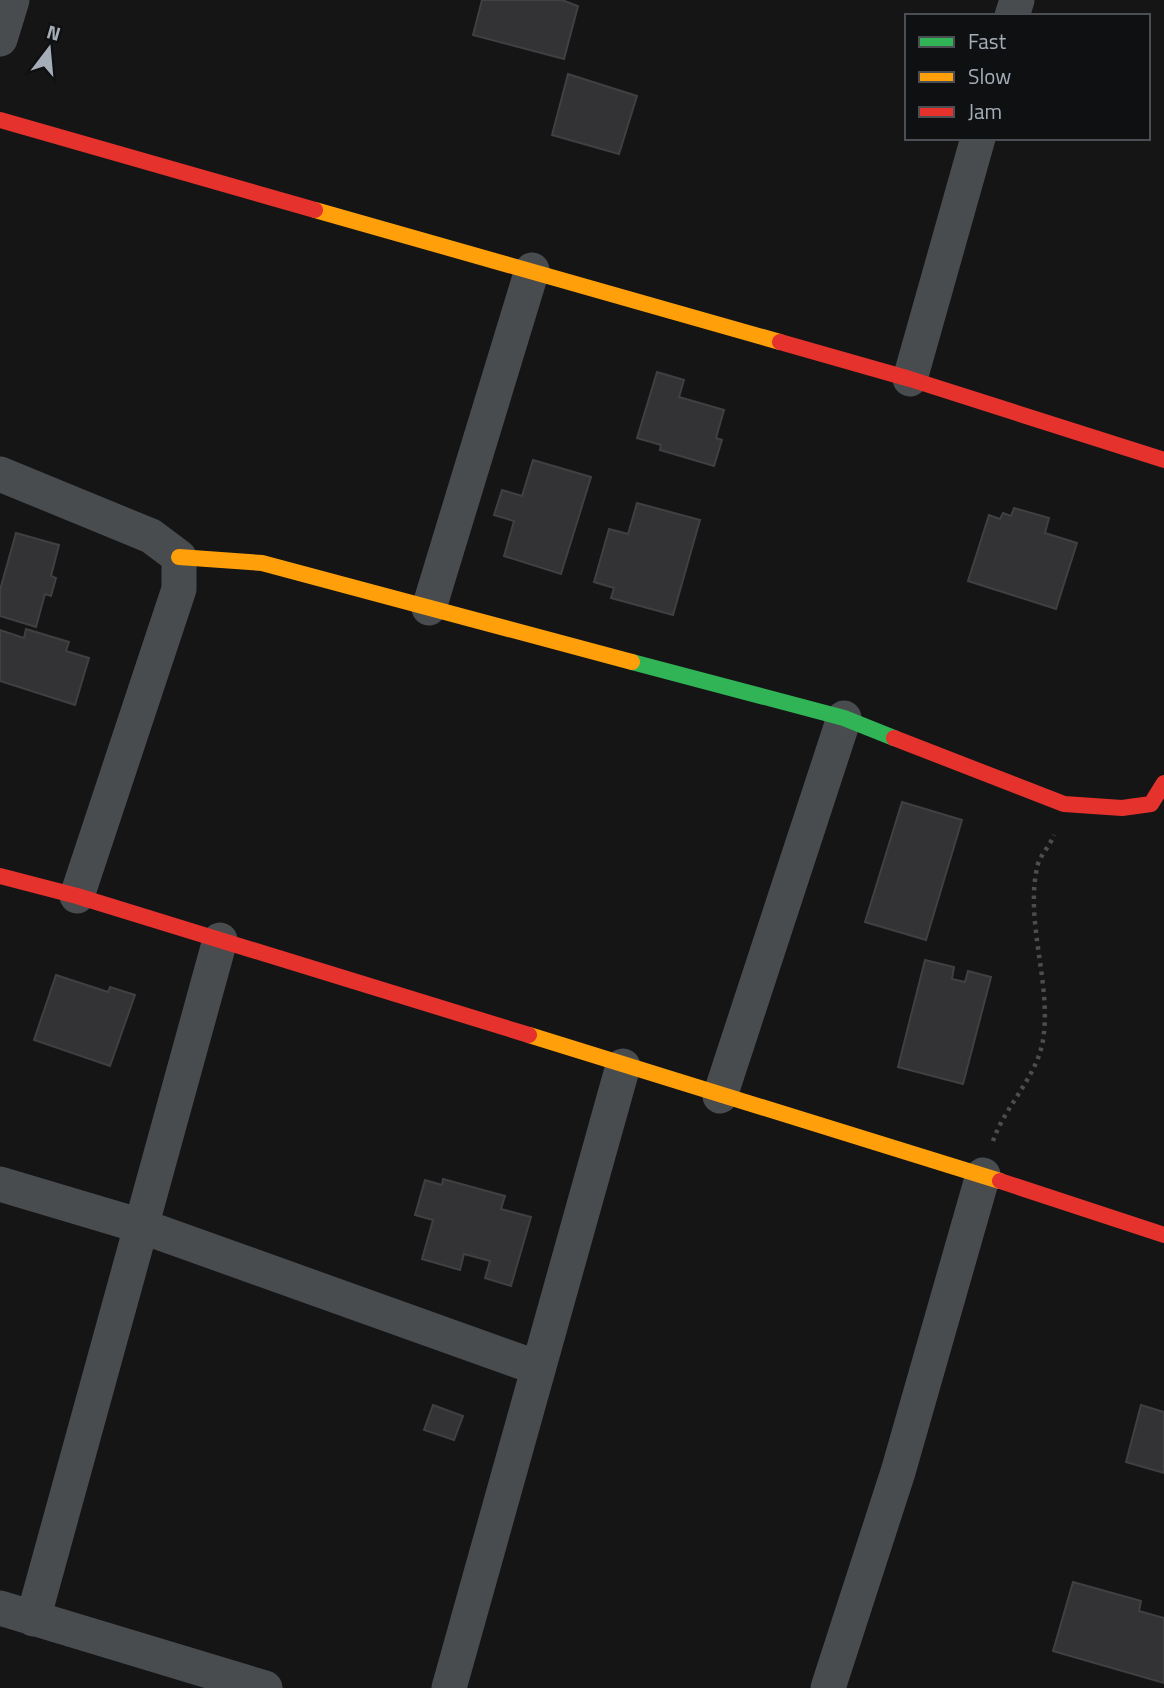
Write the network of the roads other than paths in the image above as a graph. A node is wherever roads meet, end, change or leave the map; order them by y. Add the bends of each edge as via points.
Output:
1 (12, 0) edge
2 (0, 39) edge
3 (0, 120) edge
4 (977, 140) edge
5 (532, 270) junction
6 (910, 379) junction
7 (1164, 460) edge
8 (0, 474) edge
9 (179, 557) junction
10 (429, 608) junction
11 (844, 718) junction
12 (1164, 783) edge
13 (0, 876) edge
14 (78, 896) junction
15 (220, 940) junction
16 (623, 1066) junction
17 (720, 1096) junction
18 (983, 1175) junction
19 (0, 1184) edge
20 (141, 1226) junction
21 (1164, 1235) edge
22 (538, 1368) junction
23 (0, 1608) edge
24 (33, 1619) junction
25 (265, 1688) edge
26 (449, 1688) edge
27 (828, 1688) edge

1 - 2 street
3 - 5 street
4 - 6 street
5 - 6 street
5 - 10 street
6 - 7 street
8 - 9 street via 151,536
9 - 10 street via 262,563
9 - 14 street via 179,589
10 - 11 street
11 - 12 street via 1065,804 1122,808 1150,804
11 - 17 street
13 - 14 street
14 - 15 street
15 - 16 street
15 - 20 street
16 - 17 street
16 - 22 street
17 - 18 street
18 - 21 street
18 - 27 street via 898,1472
19 - 20 street
20 - 22 street
20 - 24 street
22 - 26 street
23 - 24 street
24 - 25 street

